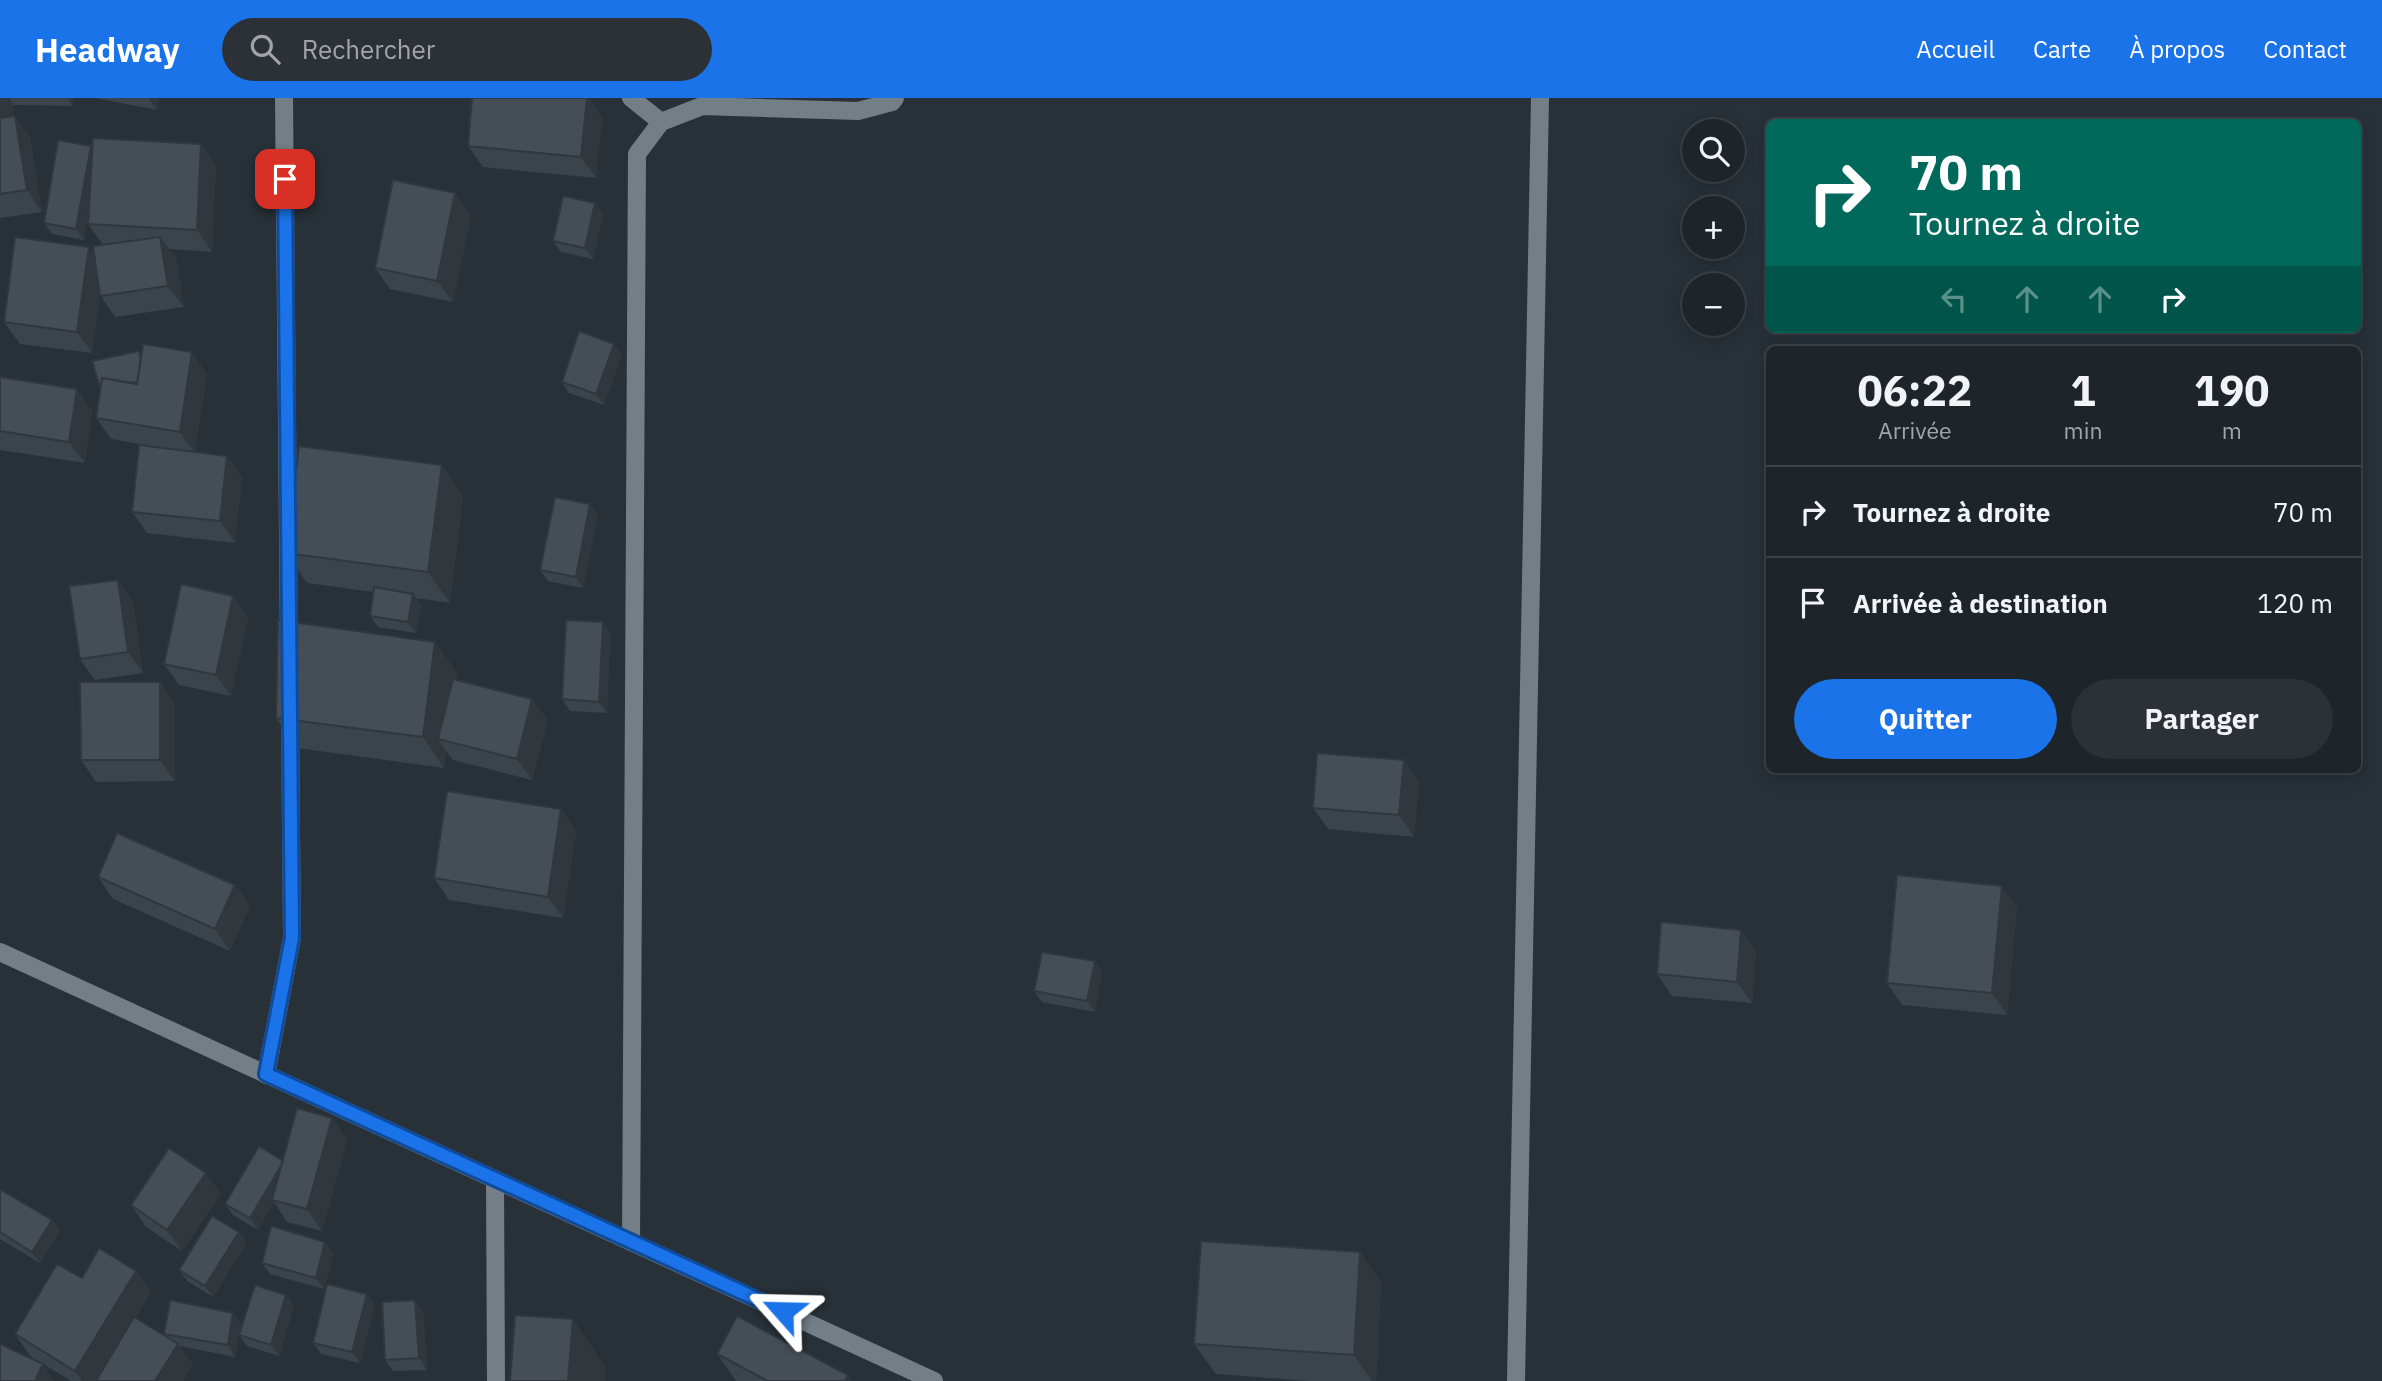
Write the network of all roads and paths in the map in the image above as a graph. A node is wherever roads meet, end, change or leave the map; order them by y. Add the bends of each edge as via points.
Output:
1 (284, 98) edge
2 (631, 98) edge
3 (895, 98) edge
4 (1540, 98) edge
5 (661, 122) junction
6 (289, 663) edge
7 (290, 704) edge
8 (0, 952) edge
9 (266, 1074) junction
10 (495, 1180) junction
11 (631, 1242) junction
12 (496, 1381) edge
13 (934, 1381) edge
14 (1516, 1381) edge

1 - 6 street
2 - 5 street
3 - 5 street via 858,111 702,106
4 - 14 street
5 - 11 street via 637,154
7 - 9 street via 292,938
8 - 9 street
9 - 10 street
10 - 11 street
10 - 12 street
11 - 13 street

